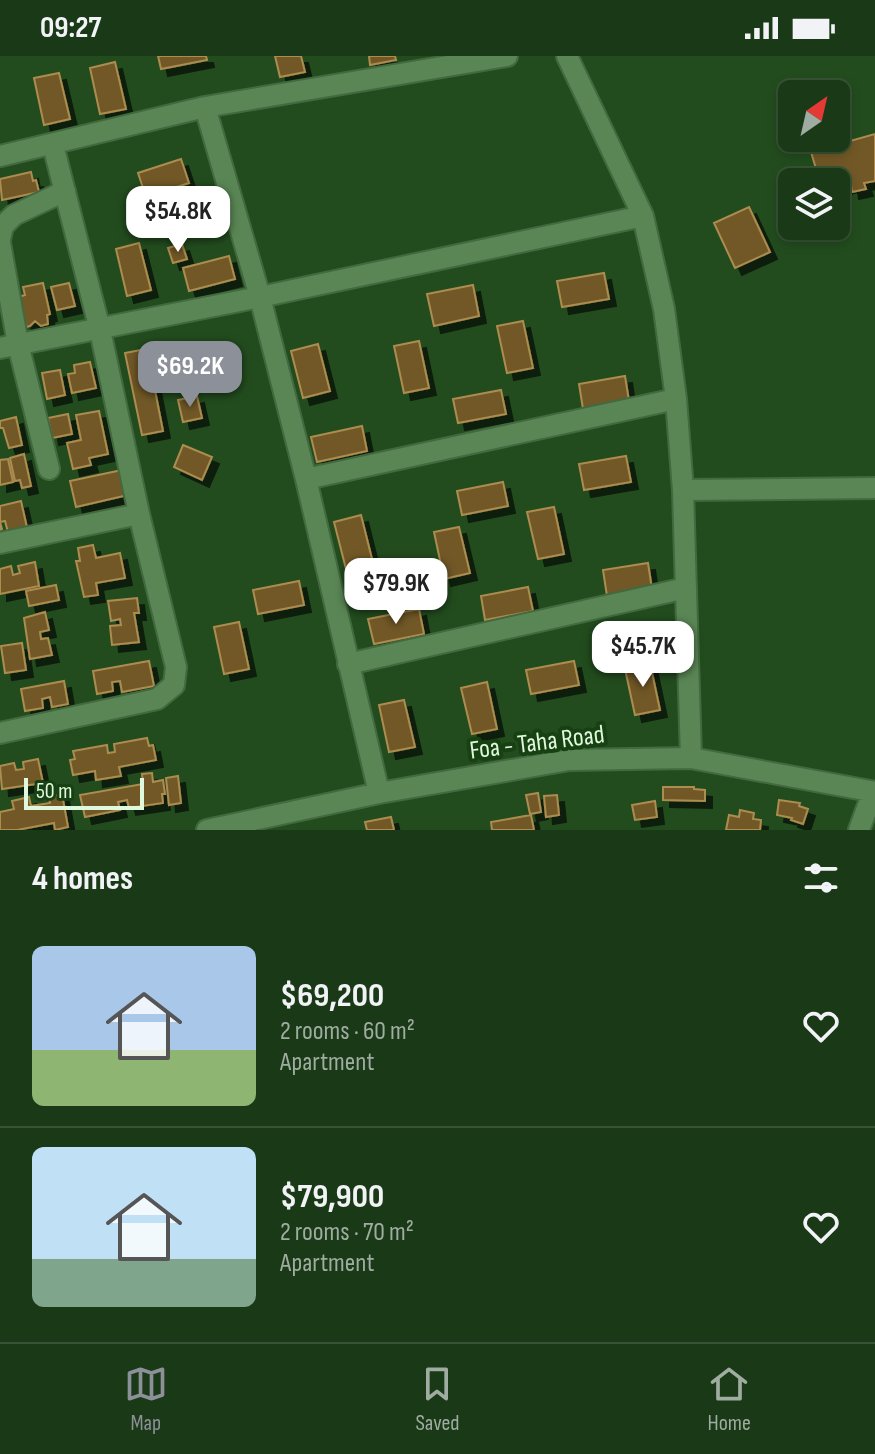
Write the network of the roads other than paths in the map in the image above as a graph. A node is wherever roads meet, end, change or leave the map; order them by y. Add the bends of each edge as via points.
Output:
1 (507, 56) edge
2 (567, 56) edge
3 (205, 107) junction
4 (53, 145) junction
5 (0, 156) edge
6 (65, 191) junction
7 (643, 216) junction
8 (0, 241) edge
9 (260, 297) junction
10 (100, 330) junction
11 (9, 346) edge
12 (676, 399) junction
13 (49, 469) dead end
14 (306, 479) junction
15 (875, 488) edge
16 (683, 490) junction
17 (139, 514) junction
18 (0, 543) edge
19 (686, 588) junction
20 (348, 664) junction
21 (0, 733) edge
22 (691, 758) junction
23 (874, 792) edge
24 (379, 793) junction
25 (207, 830) edge
26 (859, 830) edge

1 - 3 street
2 - 7 street
3 - 4 street
3 - 9 street
4 - 5 street
4 - 6 street
6 - 8 street via 14,215 3,226
6 - 10 street
7 - 9 street
7 - 12 street via 664,309
8 - 11 street
9 - 10 street
9 - 14 street
10 - 11 street
10 - 17 street
11 - 13 street
12 - 14 street
12 - 16 street
14 - 20 street
15 - 16 street
16 - 19 street
17 - 18 street
17 - 21 street via 176,667 174,685 157,699
19 - 20 street
19 - 22 street
20 - 24 street
22 - 23 street, Foa - Taha Road
22 - 24 street, Foa - Taha Road via 569,760
23 - 26 street
24 - 25 street, Foa - Taha Road

